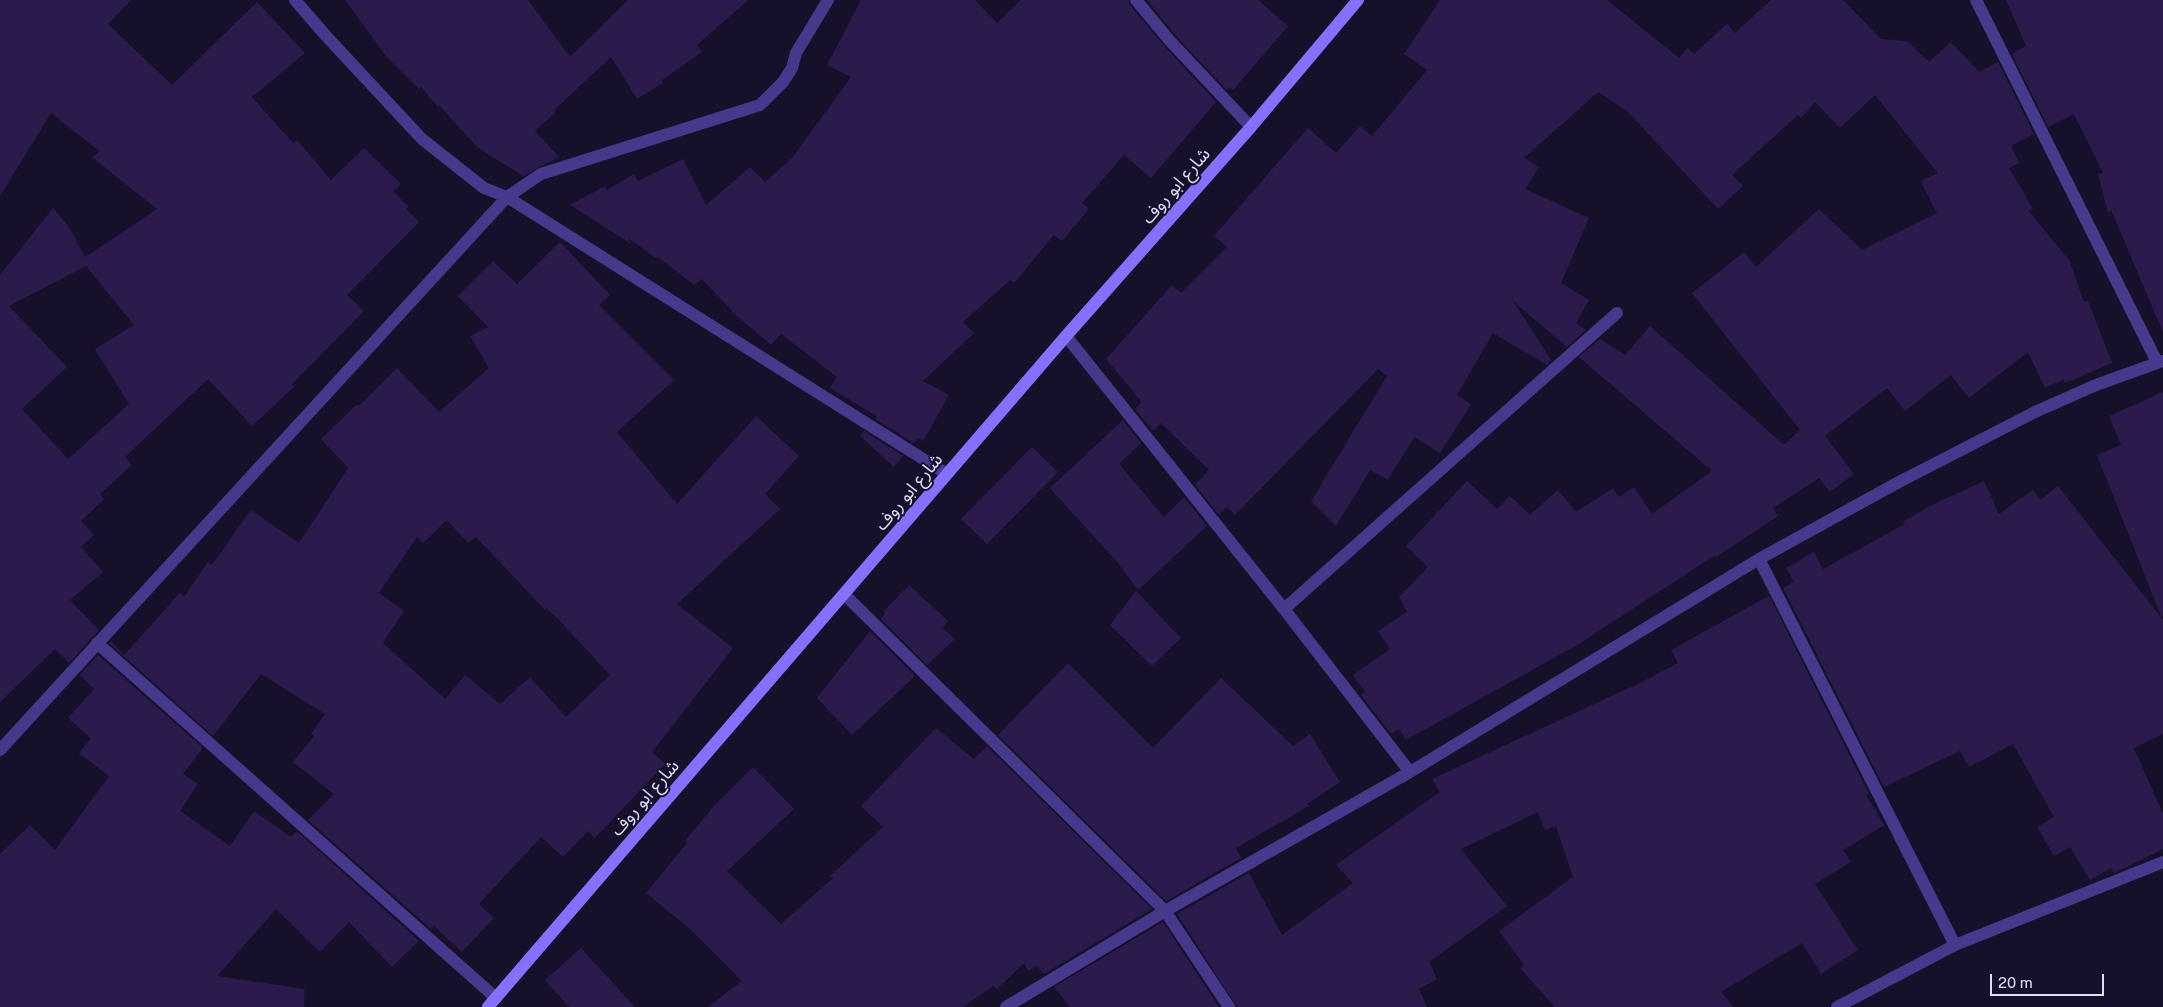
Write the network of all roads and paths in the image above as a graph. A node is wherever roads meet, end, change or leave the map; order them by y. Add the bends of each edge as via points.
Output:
1 (295, 0) edge
2 (828, 0) edge
3 (1136, 0) edge
4 (1358, 0) edge
5 (1976, 0) edge
6 (1251, 127) junction
7 (507, 197) junction
8 (1617, 313) dead end
9 (1066, 336) junction
10 (2160, 361) edge
11 (947, 474) junction
12 (1760, 559) junction
13 (845, 594) junction
14 (1284, 608) junction
15 (97, 643) junction
16 (0, 750) edge
17 (1410, 772) junction
18 (2163, 862) edge
19 (1165, 911) junction
20 (1956, 945) junction
21 (1858, 1002) edge
22 (492, 1003) edge
23 (1006, 1007) edge
24 (1229, 1007) edge
25 (1837, 1007) edge

1 - 7 street via 422,139 484,188
2 - 7 street via 796,53 783,82 760,104 541,174
3 - 6 street
4 - 6 street, شارع ابو روف
5 - 10 street
6 - 9 street, شارع ابو روف
7 - 11 street
7 - 15 street
8 - 14 street
9 - 11 street, شارع ابو روف
9 - 14 street
10 - 12 street via 2035,412
11 - 13 street, شارع ابو روف
12 - 17 street
12 - 20 street
13 - 19 street
13 - 22 street, شارع ابو روف
14 - 17 street
15 - 16 street
15 - 22 street
17 - 19 street
18 - 20 street
19 - 23 street
19 - 24 street
20 - 21 street
21 - 25 street

